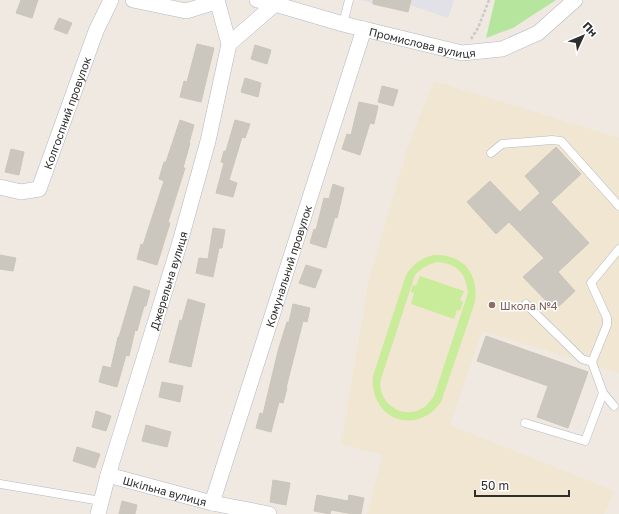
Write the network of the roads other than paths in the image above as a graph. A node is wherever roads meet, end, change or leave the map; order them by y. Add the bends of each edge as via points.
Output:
1 (111, 0) edge
2 (133, 0) edge
3 (212, 0) edge
4 (217, 0) edge
5 (257, 0) edge
6 (349, 0) edge
7 (575, 0) edge
8 (275, 4) junction
9 (343, 24) junction
10 (364, 29) junction
11 (229, 44) junction
12 (491, 153) dead end
13 (0, 187) edge
14 (619, 206) edge
15 (619, 249) edge
16 (526, 304) dead end
17 (592, 362) junction
18 (603, 393) junction
19 (614, 406) dead end
20 (525, 423) dead end
21 (108, 475) junction
22 (0, 484) edge
23 (212, 503) junction
24 (100, 508) edge
25 (269, 514) edge

1 - 13 street, Колгоспний провулок via 96,31 39,189 21,192
2 - 3 street via 186,11 210,4
4 - 11 street
5 - 8 street, Промислова вулиця
6 - 9 lane
7 - 10 street, Промислова вулиця via 538,33 502,49 462,53
8 - 9 street, Промислова вулиця
8 - 11 street
9 - 10 street, Промислова вулиця
10 - 23 street, Комунальний провулок
11 - 21 street, Джерельна вулиця via 208,141 180,242
12 - 14 lane via 502,144 561,141
15 - 17 lane via 591,283 607,318 607,325
16 - 17 lane via 582,360
17 - 18 lane
18 - 19 lane
18 - 20 lane via 585,441
21 - 23 street, Шкільна вулиця
21 - 24 street, Джерельна вулиця
22 - 24 lane
23 - 25 street, Шкільна вулиця

